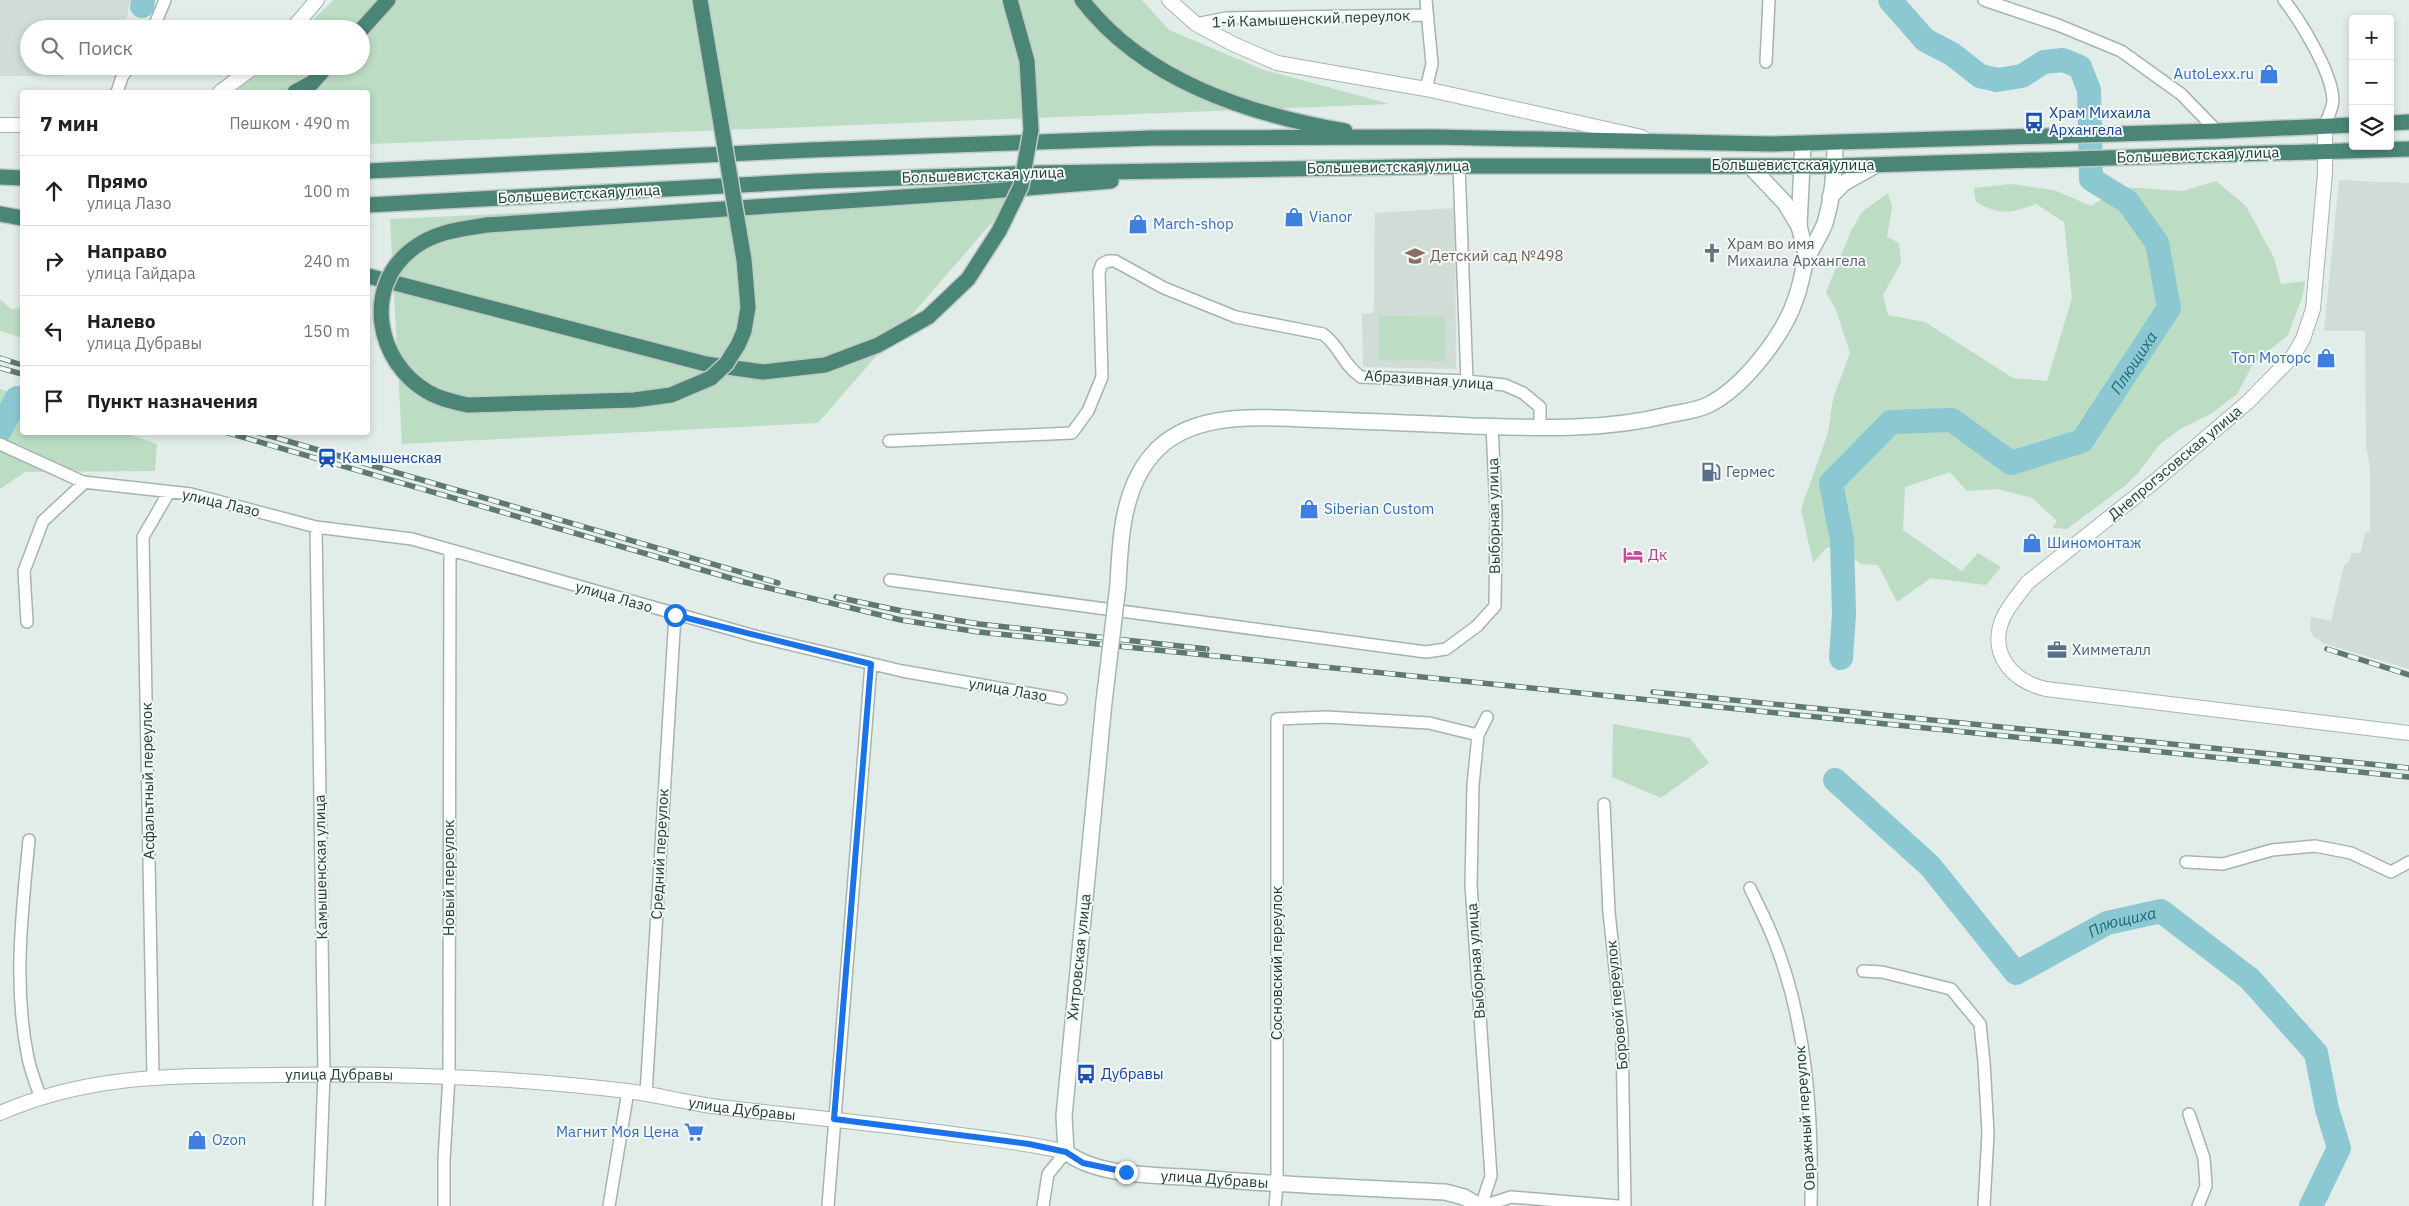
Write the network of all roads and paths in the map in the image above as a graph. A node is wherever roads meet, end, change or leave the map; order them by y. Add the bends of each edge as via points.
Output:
1 (165, 0) edge
2 (317, 0) edge
3 (388, 0) edge
4 (700, 0) edge
5 (1010, 0) edge
6 (1082, 0) edge
7 (1169, 0) edge
8 (1426, 0) edge
9 (1769, 0) edge
10 (1984, 0) edge
11 (2284, 0) edge
12 (1427, 15) junction
13 (157, 20) edge
14 (300, 20) edge
15 (370, 20) edge
16 (1196, 24) junction
17 (1766, 62) dead end
18 (123, 75) edge
19 (243, 75) edge
20 (319, 75) edge
21 (1426, 89) junction
22 (118, 90) edge
23 (223, 90) edge
24 (299, 90) edge
25 (2409, 122) edge
26 (2394, 123) edge
27 (2349, 124) edge
28 (20, 125) edge
29 (0, 126) edge
30 (2325, 126) junction
31 (2217, 131) junction
32 (1386, 138) junction
33 (1656, 140) junction
34 (1835, 142) junction
35 (1803, 143) junction
36 (2409, 149) edge
37 (2324, 150) junction
38 (1876, 165) junction
39 (1459, 166) junction
40 (1750, 166) junction
41 (1801, 166) junction
42 (1835, 166) junction
43 (1244, 170) junction
44 (370, 171) edge
45 (1830, 197) junction
46 (370, 205) edge
47 (0, 208) edge
48 (20, 208) edge
49 (0, 214) edge
50 (20, 218) edge
51 (1800, 226) junction
52 (1807, 258) junction
53 (370, 277) edge
54 (1467, 381) junction
55 (1492, 426) junction
56 (1540, 428) junction
57 (889, 441) dead end
58 (0, 444) edge
59 (86, 482) junction
60 (169, 492) junction
61 (316, 527) junction
62 (450, 550) junction
63 (890, 580) dead end
64 (675, 615) junction
65 (27, 622) dead end
66 (871, 664) junction
67 (1061, 699) dead end
68 (1487, 718) dead end
69 (2409, 733) edge
70 (1478, 735) junction
71 (1604, 804) dead end
72 (30, 840) dead end
73 (2186, 862) dead end
74 (2409, 862) edge
75 (1750, 888) dead end
76 (1863, 971) dead end
77 (324, 1074) junction
78 (153, 1076) junction
79 (449, 1076) junction
80 (628, 1091) junction
81 (646, 1094) junction
82 (41, 1098) junction
83 (0, 1113) edge
84 (2189, 1114) dead end
85 (834, 1119) junction
86 (1066, 1152) junction
87 (1277, 1185) junction
88 (319, 1206) edge
89 (444, 1206) edge
90 (609, 1206) edge
91 (828, 1206) edge
92 (1043, 1206) edge
93 (1274, 1206) edge
94 (1481, 1206) edge
95 (1618, 1206) edge
96 (1625, 1206) edge
97 (1811, 1206) edge
98 (1984, 1206) edge
99 (2198, 1206) edge

1 - 13 street
2 - 14 street
3 - 15 highway
4 - 43 highway, bridge via 744,260 748,307 744,331 726,364 711,378 691,388 671,395 634,400 468,405 427,391 395,360 386,344 380,306 386,281 399,261 429,239 451,231 487,225 978,192
5 - 53 highway, bridge via 1027,61 1031,130 1021,186 999,231 968,279 928,318 878,346 825,365 763,372 706,364
6 - 32 highway via 1129,48 1194,89 1273,117
7 - 16 street
8 - 12 street
9 - 17 street
10 - 31 street via 2121,51 2181,94
11 - 30 street via 2300,20 2330,83 2333,102
12 - 16 street, 1-й Камышенский переулок via 1226,18
12 - 21 street via 1432,64
16 - 21 street via 1277,63
18 - 22 street
19 - 23 street
20 - 24 highway
21 - 33 street
25 - 26 highway
27 - 30 highway, Большевистская улица
28 - 29 street
30 - 31 highway, Большевистская улица
30 - 37 street, Днепрогэсовская улица
31 - 34 highway, Большевистская улица
32 - 33 highway, Большевистская улица
32 - 44 highway, Большевистская улица via 1134,139 810,150
33 - 35 highway, Большевистская улица
34 - 35 highway, Большевистская улица
34 - 42 main road, Хитровская улица
35 - 41 main road
36 - 37 highway, Большевистская улица
37 - 38 highway, Большевистская улица
37 - 69 street, Днепрогэсовская улица via 2313,309 2303,339 2293,356 2241,408 2028,583 2002,621 2000,648 2006,664 2017,677 2032,686 2046,689
38 - 42 highway, Большевистская улица
38 - 45 main road via 1844,183
39 - 40 highway, Большевистская улица
39 - 43 highway, Большевистская улица
39 - 54 street
40 - 41 highway, Большевистская улица
40 - 51 main road via 1785,203
41 - 42 highway, Большевистская улица
41 - 51 main road
42 - 45 main road, Хитровская улица
43 - 46 highway, Большевистская улица via 815,181
45 - 52 main road, Хитровская улица via 1825,224
47 - 48 highway
49 - 50 highway
51 - 52 main road
52 - 56 main road, Хитровская улица via 1793,305 1764,355 1748,376 1707,406 1626,424
54 - 56 street, Абразивная улица via 1505,385 1523,393 1540,407
54 - 57 street, Абразивная улица via 1361,377 1349,369 1331,340 1322,334 1236,317 1164,288 1115,261 1108,261 1102,264 1099,272 1102,378 1088,411 1072,433
55 - 56 main road, Хитровская улица
55 - 63 street, Выборная улица via 1496,511 1494,606 1477,626 1446,649 1426,652
55 - 86 main road, Хитровская улица, bridge via 1238,418 1213,422 1165,442 1152,454 1136,480 1123,528 1104,702 1064,1116
58 - 59 street, улица Лазо
59 - 60 street, улица Лазо
59 - 65 street via 42,521 24,571
60 - 61 street, улица Лазо via 191,494
60 - 78 street, Асфальтный переулок via 143,537
61 - 62 street, улица Лазо via 412,539
61 - 77 street, Камышенская улица
62 - 64 street, улица Лазо
62 - 79 street, Новый переулок
64 - 66 street, улица Лазо
64 - 81 street, Средний переулок
66 - 67 street, улица Лазо
66 - 85 street
68 - 70 street, Выборная улица
70 - 87 street, Сосновский переулок via 1429,723 1326,717 1277,720
70 - 94 street, Выборная улица via 1473,785 1471,885 1491,1176
71 - 96 street, Боровой переулок via 1609,912 1622,1034
72 - 82 street via 20,933 23,1018 28,1059
73 - 74 street via 2223,864 2272,850 2315,846 2351,853 2392,872
75 - 97 street, Овражный переулок via 1774,940 1796,1012 1806,1076
76 - 98 street via 1882,972 1951,990 1980,1024 1988,1132
77 - 78 street, улица Дубравы
77 - 79 street, улица Дубравы
77 - 88 street, Камышенская улица
78 - 82 street, улица Дубравы via 100,1082
79 - 80 street, улица Дубравы
79 - 89 street, Новый переулок
80 - 81 street, улица Дубравы
80 - 90 street
81 - 85 street, улица Дубравы via 724,1108
82 - 83 street, улица Дубравы
84 - 99 street via 2204,1158 2206,1186
85 - 86 street, улица Дубравы via 1029,1144
85 - 91 street
86 - 87 main road, улица Дубравы via 1083,1163 1126,1172
86 - 92 street via 1048,1174
87 - 93 street, Сосновский переулок
87 - 94 main road, улица Дубравы via 1445,1192
94 - 95 street via 1510,1197

